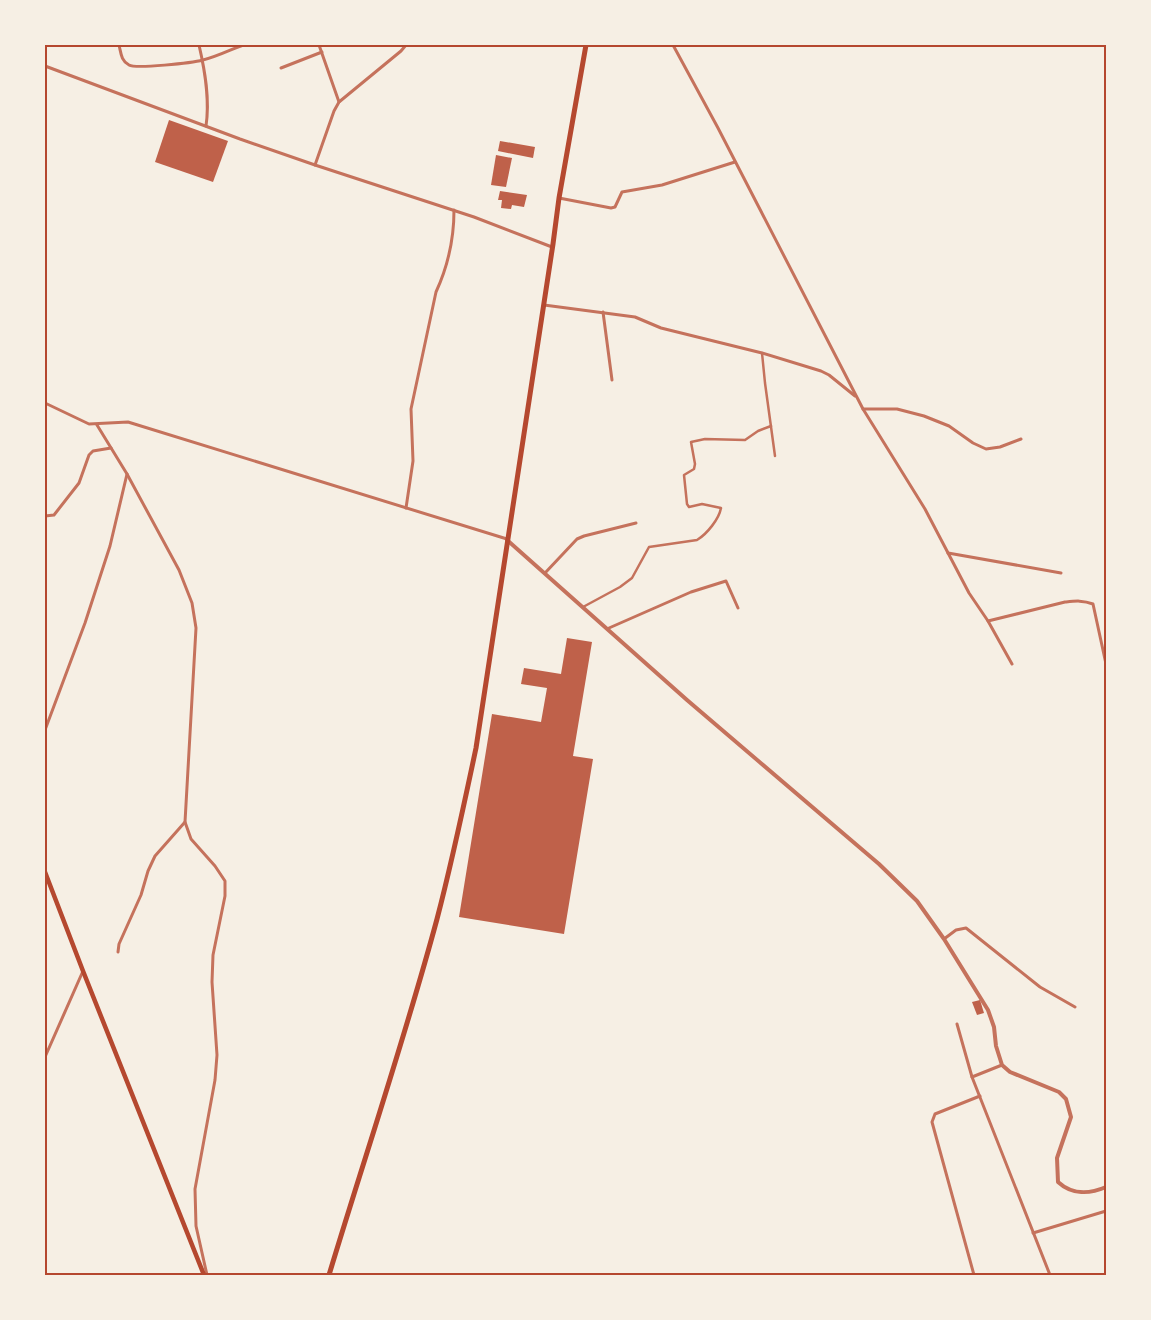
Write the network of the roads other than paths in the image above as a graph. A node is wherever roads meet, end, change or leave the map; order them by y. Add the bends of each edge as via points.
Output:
1 (119, 45) edge
2 (199, 45) edge
3 (243, 45) edge
4 (319, 45) edge
5 (406, 45) edge
6 (586, 45) edge
7 (673, 45) edge
8 (322, 52) junction
9 (203, 60) junction
10 (45, 66) edge
11 (281, 68) dead end
12 (339, 102) junction
13 (206, 126) junction
14 (735, 162) junction
15 (315, 165) junction
16 (559, 198) junction
17 (454, 210) junction
18 (553, 247) junction
19 (543, 305) junction
20 (602, 312) junction
21 (762, 353) junction
22 (612, 380) dead end
23 (857, 398) junction
24 (45, 403) edge
25 (863, 409) junction
26 (97, 424) junction
27 (771, 426) junction
28 (1021, 438) dead end
29 (111, 448) junction
30 (775, 456) dead end
31 (127, 474) junction
32 (406, 508) junction
33 (45, 516) edge
34 (636, 523) dead end
35 (507, 539) junction
36 (948, 553) junction
37 (545, 573) junction
38 (1061, 573) dead end
39 (583, 607) junction
40 (738, 608) dead end
41 (988, 621) junction
42 (609, 628) junction
43 (1012, 664) dead end
44 (1106, 664) edge
45 (45, 730) edge
46 (185, 822) junction
47 (45, 872) edge
48 (944, 939) junction
49 (118, 952) dead end
50 (83, 971) junction
51 (1075, 1007) dead end
52 (957, 1024) dead end
53 (45, 1042) edge
54 (50, 1045) junction
55 (45, 1057) edge
56 (1002, 1065) junction
57 (972, 1077) junction
58 (980, 1096) junction
59 (1106, 1187) edge
60 (1106, 1211) edge
61 (1034, 1233) junction
62 (206, 1275) edge
63 (329, 1275) edge
64 (974, 1275) edge
65 (1050, 1275) edge

1 - 9 street via 121,56 134,67
2 - 9 street
3 - 9 street
4 - 8 street
5 - 12 street
6 - 16 main road
7 - 14 street
8 - 11 street
8 - 12 street
9 - 13 street via 208,113
10 - 13 street
12 - 15 street
13 - 15 street
14 - 16 street via 662,186 622,192 615,207 611,208
14 - 23 street
15 - 17 street
16 - 18 main road
17 - 18 street
17 - 32 street via 454,230 444,274 436,292 411,409 413,461
18 - 19 main road
19 - 20 street
19 - 35 main road
20 - 21 street via 636,317 661,328
20 - 22 street
21 - 23 street via 820,371
21 - 27 street
23 - 25 street
24 - 26 street via 89,424
25 - 28 street via 897,409 924,416 949,426 986,449
25 - 36 street via 925,509
26 - 29 street
26 - 32 street via 128,422
27 - 30 street
27 - 39 street via 746,440 691,442 695,464 694,469 684,475 687,504 689,507 702,504 721,508 720,514 697,540 649,546 632,578
29 - 31 street
29 - 33 street via 93,451 89,455 78,483 54,515
31 - 45 street via 110,546
31 - 46 street via 179,570 192,604 196,628
32 - 35 street
34 - 37 street via 584,536
35 - 37 street
35 - 63 main road via 476,748 437,920
36 - 38 street
36 - 41 street
37 - 39 street
39 - 42 street
40 - 42 street via 726,581 691,592
41 - 43 street
41 - 44 street via 1077,600 1093,604
42 - 48 street via 687,700 879,864 917,901
46 - 49 street via 155,856
46 - 62 street via 191,839 225,881 213,955 215,1080 195,1189 196,1226
47 - 50 main road
48 - 51 street via 956,930 966,928 1040,986
48 - 56 street via 988,1010
50 - 54 street
50 - 62 main road
52 - 57 street
53 - 54 street
54 - 55 street
56 - 57 street
56 - 59 street via 1010,1072 1059,1092 1066,1099 1071,1117 1057,1158 1058,1182 1074,1192 1087,1193
57 - 58 street
58 - 61 street
58 - 64 street via 935,1114 932,1122
60 - 61 street
61 - 65 street

